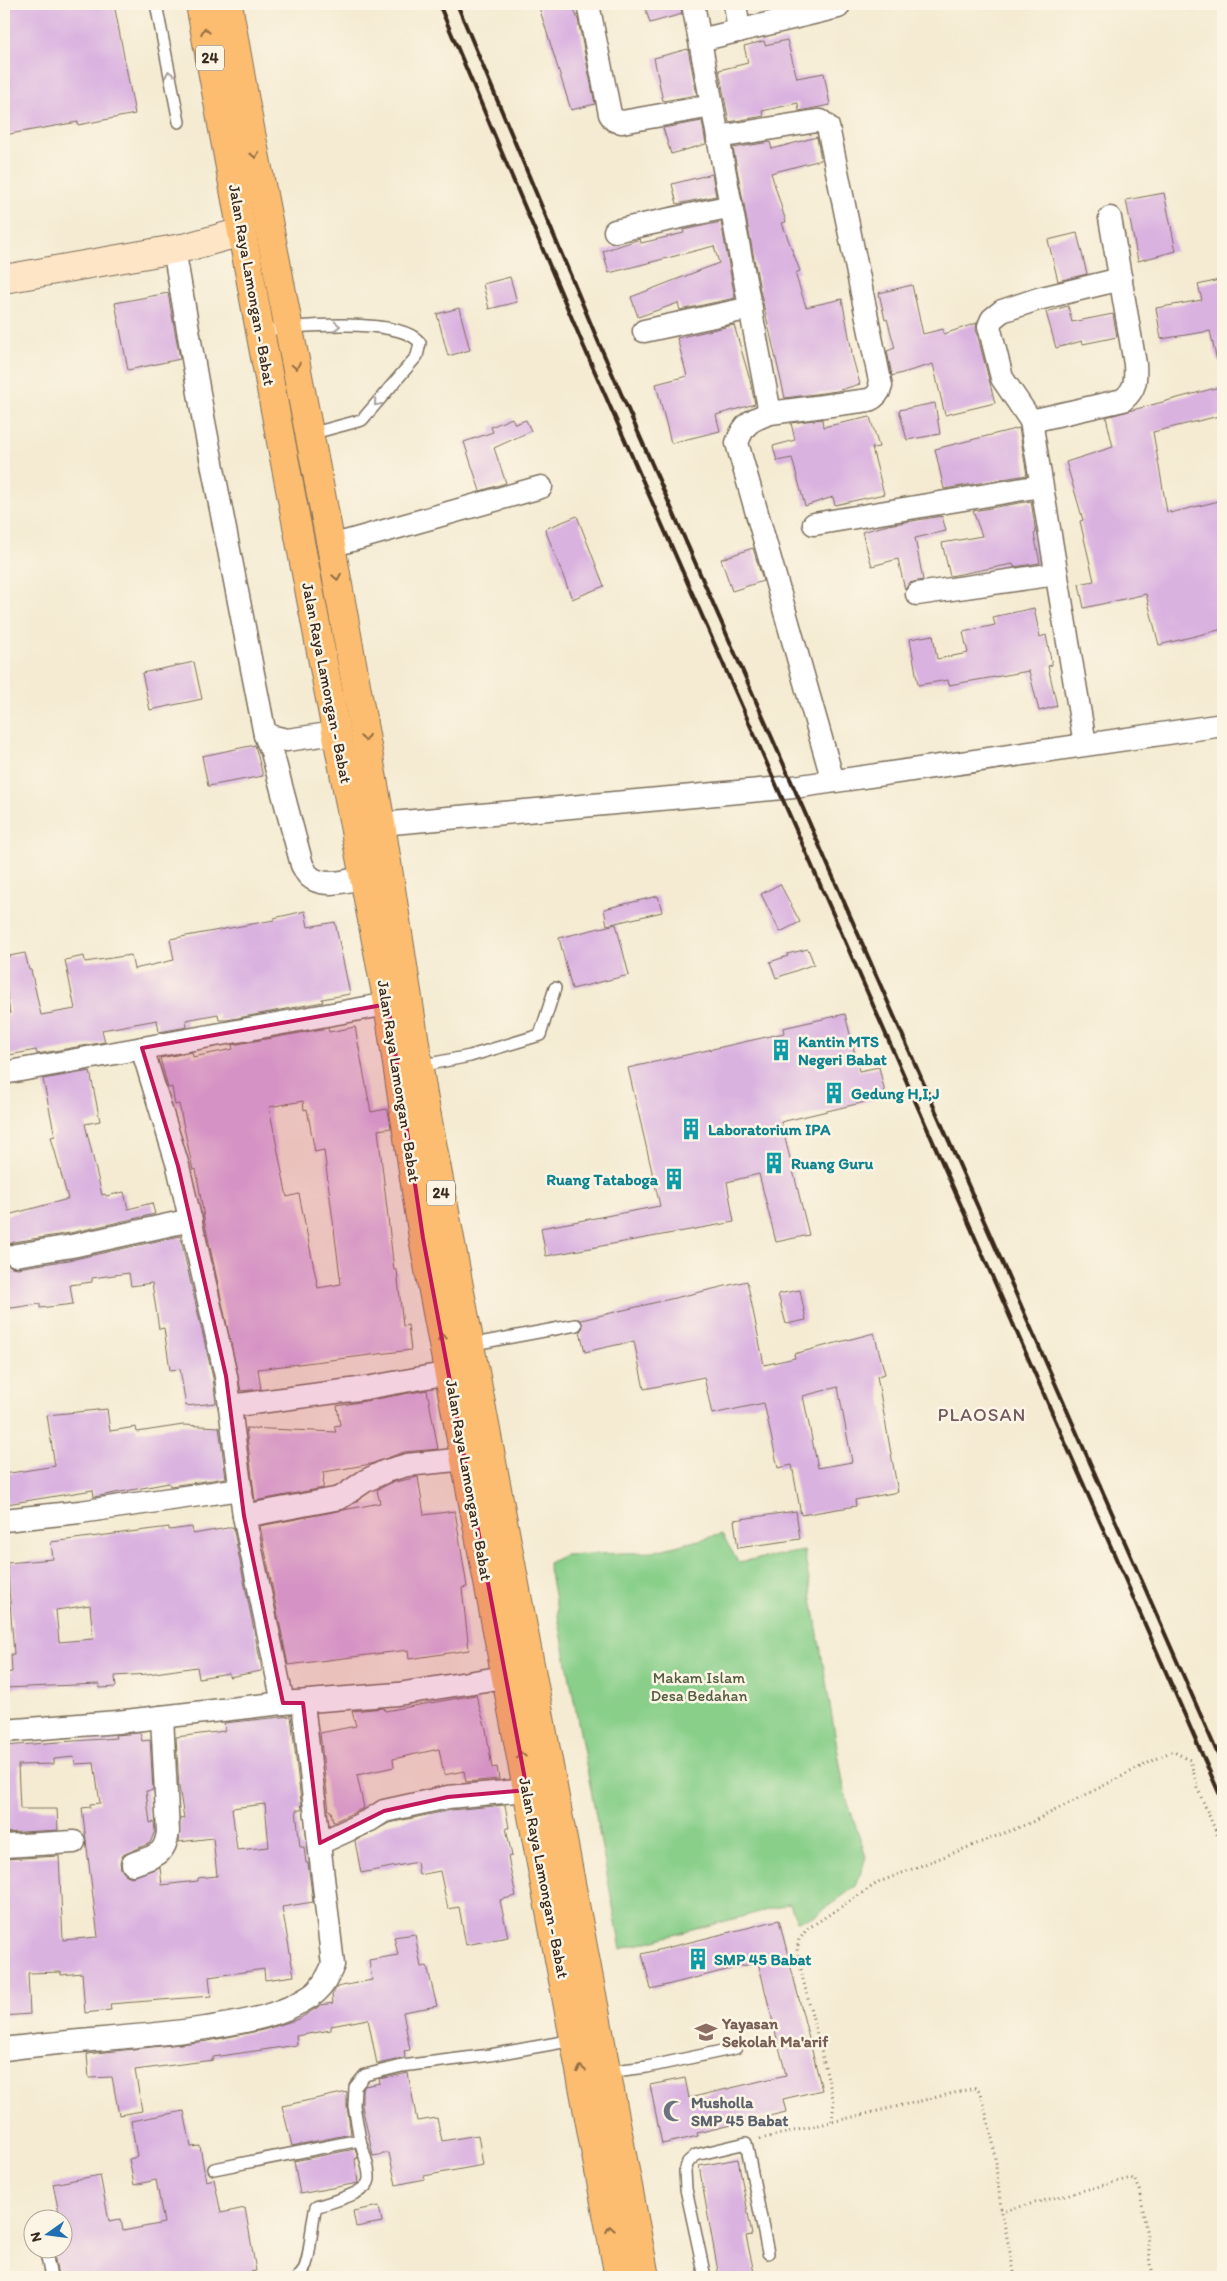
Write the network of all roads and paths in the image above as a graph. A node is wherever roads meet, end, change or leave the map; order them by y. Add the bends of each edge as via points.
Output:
1 (156, 4) edge
2 (200, 4) edge
3 (228, 4) edge
4 (588, 4) edge
5 (693, 4) edge
6 (735, 4) edge
7 (838, 8) dead end
8 (739, 31) junction
9 (700, 40) junction
10 (712, 106) junction
11 (179, 122) dead end
12 (718, 137) junction
13 (732, 206) junction
14 (1110, 218) dead end
15 (615, 231) dead end
16 (242, 232) junction
17 (191, 245) junction
18 (4, 279) edge
19 (1121, 279) junction
20 (751, 308) junction
21 (288, 326) junction
22 (260, 331) junction
23 (644, 331) dead end
24 (770, 412) junction
25 (1031, 422) junction
26 (310, 434) junction
27 (1041, 486) junction
28 (541, 487) dead end
29 (814, 524) dead end
30 (331, 546) junction
31 (1056, 574) junction
32 (917, 594) dead end
33 (1223, 726) edge
34 (336, 733) junction
35 (265, 735) junction
36 (1085, 744) junction
37 (834, 781) junction
38 (381, 824) junction
39 (363, 877) junction
40 (555, 988) dead end
41 (388, 1004) junction
42 (142, 1048) junction
43 (419, 1066) junction
44 (4, 1073) edge
45 (191, 1220) junction
46 (16, 1255) dead end
47 (576, 1325) dead end
48 (469, 1345) junction
49 (449, 1373) junction
50 (230, 1406) junction
51 (465, 1459) junction
52 (241, 1489) junction
53 (244, 1516) junction
54 (4, 1520) edge
55 (506, 1677) junction
56 (293, 1703) junction
57 (162, 1717) junction
58 (4, 1730) edge
59 (527, 1790) junction
60 (74, 1842) dead end
61 (320, 1843) junction
62 (4, 1846) edge
63 (1223, 1848) edge
64 (134, 1864) dead end
65 (567, 2041) junction
66 (736, 2048) dead end
67 (4, 2049) edge
68 (606, 2072) junction
69 (832, 2121) junction
70 (360, 2140) junction
71 (746, 2143) junction
72 (214, 2169) dead end
73 (1001, 2208) junction
74 (768, 2253) dead end
75 (48, 2258) edge
76 (51, 2277) edge
77 (298, 2277) edge
78 (619, 2277) edge
79 (645, 2277) edge
80 (705, 2277) edge
81 (1015, 2277) edge
82 (1153, 2277) edge

11 -> 1 lane
16 -> 2 highway, Jalan Raya Lamongan - Babat / 24
3 -> 21 highway, Jalan Raya Lamongan - Babat / 24
4 - 10 street via 610,114 614,120 622,122
5 - 9 street
6 - 8 street
7 - 8 street
8 - 9 street
9 - 10 street
10 - 12 street
12 - 13 street
12 - 24 street via 817,121 828,128 881,386 869,400
13 - 15 street
13 - 20 street
14 - 19 street
16 - 17 street
16 - 22 highway, Jalan Raya Lamongan - Babat / 24
17 - 18 street
17 - 35 street via 204,422
19 - 25 street via 1135,364 1136,381 1132,392 1123,400
19 - 25 street via 1002,311 992,319 989,326 1002,378
20 - 23 street
20 - 24 street
21 - 22 lane
21 -> 26 highway, Jalan Raya Lamongan - Babat / 24
21 -> 26 lane via 384,326 411,333 420,343 417,356 362,420
22 - 34 highway, Jalan Raya Lamongan - Babat / 24
24 - 37 street via 752,420 742,429 737,443
25 - 27 street
26 - 30 highway, Jalan Raya Lamongan - Babat / 24
27 - 29 street
27 - 31 street
28 - 30 street
30 -> 38 highway, Jalan Raya Lamongan - Babat / 24
31 - 32 street
31 - 36 street
33 - 36 street
34 - 35 street via 288,740
34 - 39 highway, Jalan Raya Lamongan - Babat / 24
35 - 39 street via 302,865 308,876 333,883
36 - 37 street
37 - 38 street via 794,788
38 - 43 highway, Jalan Raya Lamongan - Babat / 24
39 - 41 highway, Jalan Raya Lamongan - Babat / 24
40 - 43 lane via 540,1035 470,1056
41 - 42 street
49 -> 41 highway, Jalan Raya Lamongan - Babat / 24 via 423,1238
42 - 44 street
42 - 45 street
43 - 48 highway, Jalan Raya Lamongan - Babat / 24
45 - 46 street
45 - 50 street
47 - 48 lane
48 - 68 highway, Jalan Raya Lamongan - Babat / 24
49 - 50 street
49 - 51 highway, Jalan Raya Lamongan - Babat / 24
50 - 52 street
51 - 53 street via 386,1471 340,1498
51 - 55 highway, Jalan Raya Lamongan - Babat / 24
52 - 53 street
52 - 54 street
53 - 56 street
55 - 56 street via 398,1694
59 -> 55 highway, Jalan Raya Lamongan - Babat / 24
56 - 57 street
56 - 61 street
57 - 58 street
57 - 64 street via 166,1844 159,1854
59 - 61 street via 448,1797 384,1811
59 - 65 highway, Jalan Raya Lamongan - Babat / 24
60 - 62 street
61 - 67 street via 333,1966 326,1980 312,1995 270,2016 246,2021 165,2034
63 - 69 path via 1199,1792 1190,1760 1170,1752 1030,1823 880,1882 807,1930 797,1949 834,2102
65 - 70 lane via 365,2074 355,2087 354,2106
78 -> 65 highway, Jalan Raya Lamongan - Babat / 24
66 - 68 lane via 647,2067
68 - 79 highway, Jalan Raya Lamongan - Babat / 24
69 - 71 path
69 - 73 path via 975,2088 981,2093 993,2142
70 - 72 lane
70 - 77 lane via 369,2178 367,2185 355,2194 316,2207 307,2263
71 - 74 lane
71 - 80 lane via 696,2155 688,2162 685,2171
73 - 81 path
73 - 82 path via 1007,2210 1131,2178 1140,2190
75 - 76 lane

